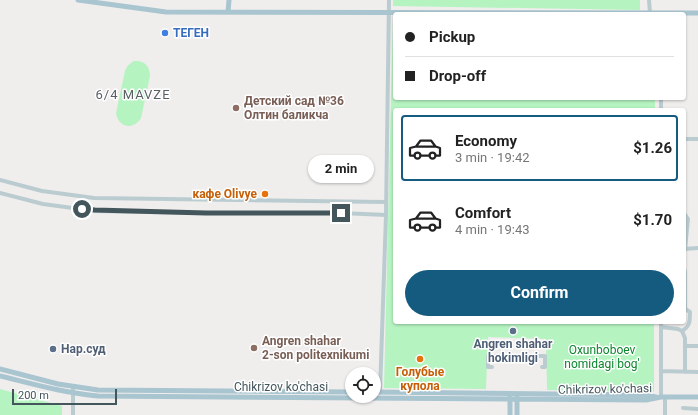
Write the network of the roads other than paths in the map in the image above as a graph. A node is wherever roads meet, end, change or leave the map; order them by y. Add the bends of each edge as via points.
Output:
1 (78, 0) edge
2 (229, 0) edge
3 (389, 0) edge
4 (649, 0) edge
5 (228, 12) junction
6 (389, 12) junction
7 (393, 12) edge
8 (650, 12) edge
9 (686, 13) edge
10 (698, 13) edge
11 (686, 139) edge
12 (698, 139) edge
13 (0, 180) edge
14 (0, 193) edge
15 (386, 202) junction
16 (386, 216) junction
17 (686, 216) edge
18 (686, 239) edge
19 (698, 248) edge
20 (686, 249) edge
21 (686, 309) edge
22 (661, 327) joint
23 (682, 331) junction
24 (685, 346) junction
25 (698, 346) edge
26 (378, 367) edge
27 (492, 367) dead end
28 (542, 367) dead end
29 (0, 369) edge
30 (661, 371) junction
31 (685, 372) junction
32 (698, 372) edge
33 (0, 376) edge
34 (73, 387) junction
35 (345, 392) edge
36 (381, 392) edge
37 (73, 393) junction
38 (492, 396) junction
39 (510, 396) junction
40 (517, 397) junction
41 (663, 397) junction
42 (698, 397) edge
43 (683, 408) dead end
44 (698, 409) edge
45 (73, 415) edge
46 (510, 415) edge
47 (517, 415) edge
48 (665, 415) edge

1 - 5 main road via 166,12
2 - 5 main road
3 - 6 street
4 - 8 street
5 - 6 main road
6 - 7 main road
6 - 15 street
9 - 10 main road
11 - 12 street
13 - 15 street via 94,198
14 - 16 street via 43,204 95,210 341,213
15 - 16 street
16 - 26 street
17 - 18 street
19 - 20 street
21 - 23 street via 690,312 690,320 688,327
22 - 23 street
22 - 30 street
23 - 24 street
24 - 25 street
24 - 31 street
27 - 28 street via 488,367 488,356 545,356 545,367
29 - 34 main road, Chikrizov ko'chasi
30 - 31 street
30 - 41 street
31 - 32 street
33 - 37 main road, Chikrizov ko'chasi
34 - 35 main road, Chikrizov ko'chasi via 98,390
34 - 37 street
36 - 38 main road, Chikrizov ko'chasi
37 - 38 main road, Chikrizov ko'chasi via 98,396
37 - 45 street
38 - 39 main road, Chikrizov ko'chasi
39 - 40 main road, Chikrizov ko'chasi
39 - 46 main road
40 - 41 main road, Chikrizov ko'chasi via 646,400
40 - 47 main road
41 - 42 main road, Chikrizov ko'chasi
41 - 48 street
43 - 44 street

